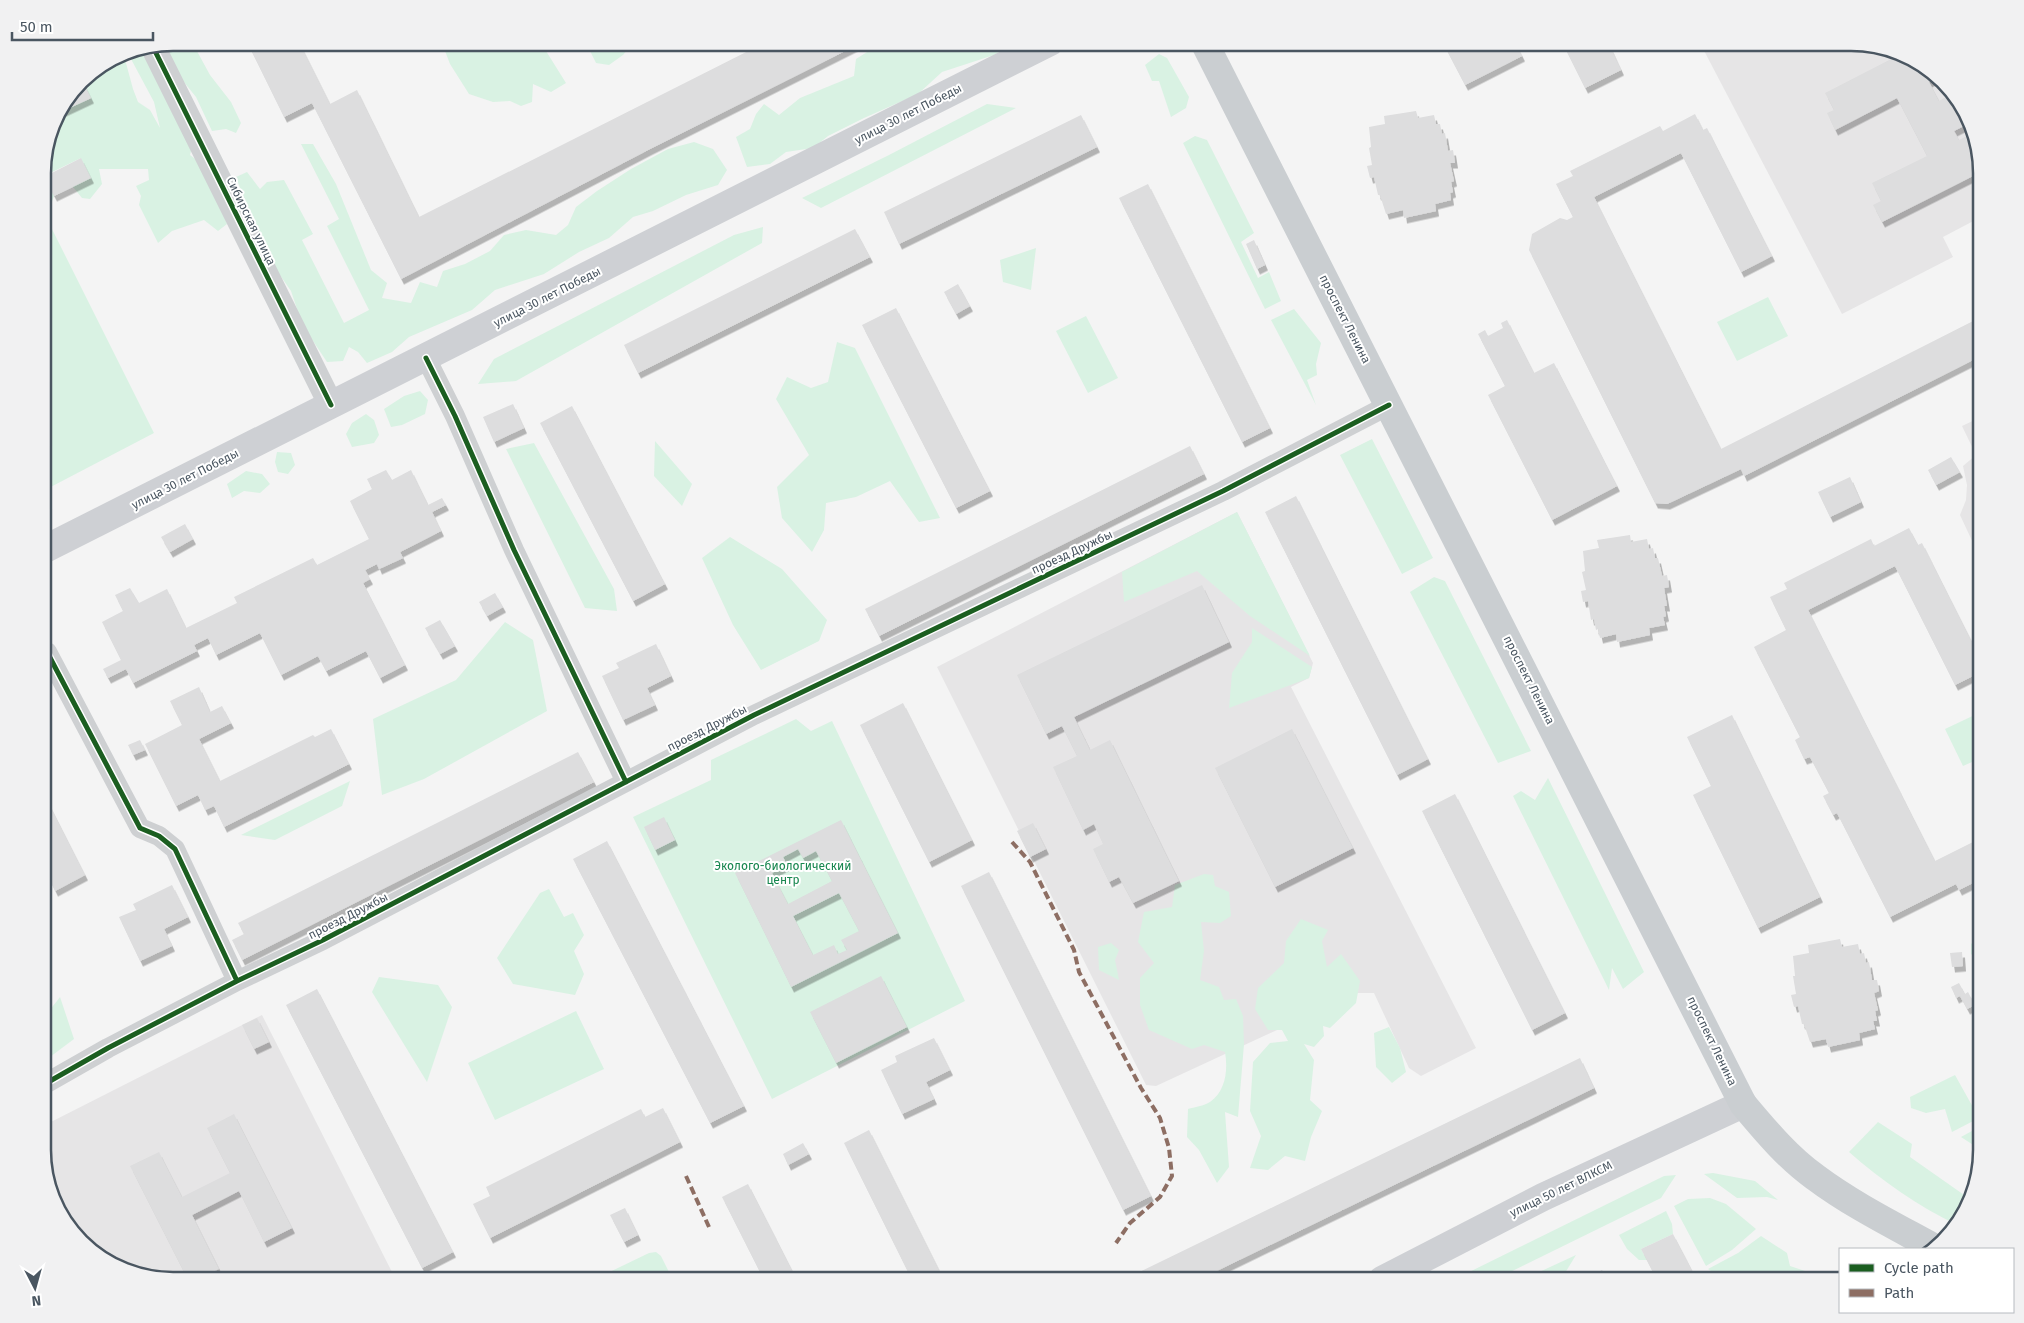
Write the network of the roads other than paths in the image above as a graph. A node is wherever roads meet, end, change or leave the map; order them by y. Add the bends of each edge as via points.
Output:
1 (1031, 51) edge
2 (1209, 51) edge
3 (157, 53) edge
4 (426, 358) junction
5 (1389, 405) junction
6 (332, 406) junction
7 (52, 546) edge
8 (52, 661) edge
9 (626, 782) junction
10 (237, 981) junction
11 (52, 1080) edge
12 (1743, 1104) junction
13 (1927, 1244) edge
14 (1398, 1272) edge

1 - 4 main road, улица 30 лет Победы
2 - 5 main road, проспект Ленина
3 - 6 street, Сибирская улица
4 - 6 main road, улица 30 лет Победы
4 - 9 street
5 - 9 street, проезд Дружбы via 1223,491 754,715
5 - 12 main road, проспект Ленина
6 - 7 main road, улица 30 лет Победы
8 - 10 street via 140,828 159,836 175,849
9 - 10 street, проезд Дружбы via 323,940
10 - 11 street, проезд Дружбы
12 - 13 main road, проспект Ленина via 1782,1149 1814,1177
12 - 14 main road, улица 50 лет ВЛКСМ via 1543,1197

